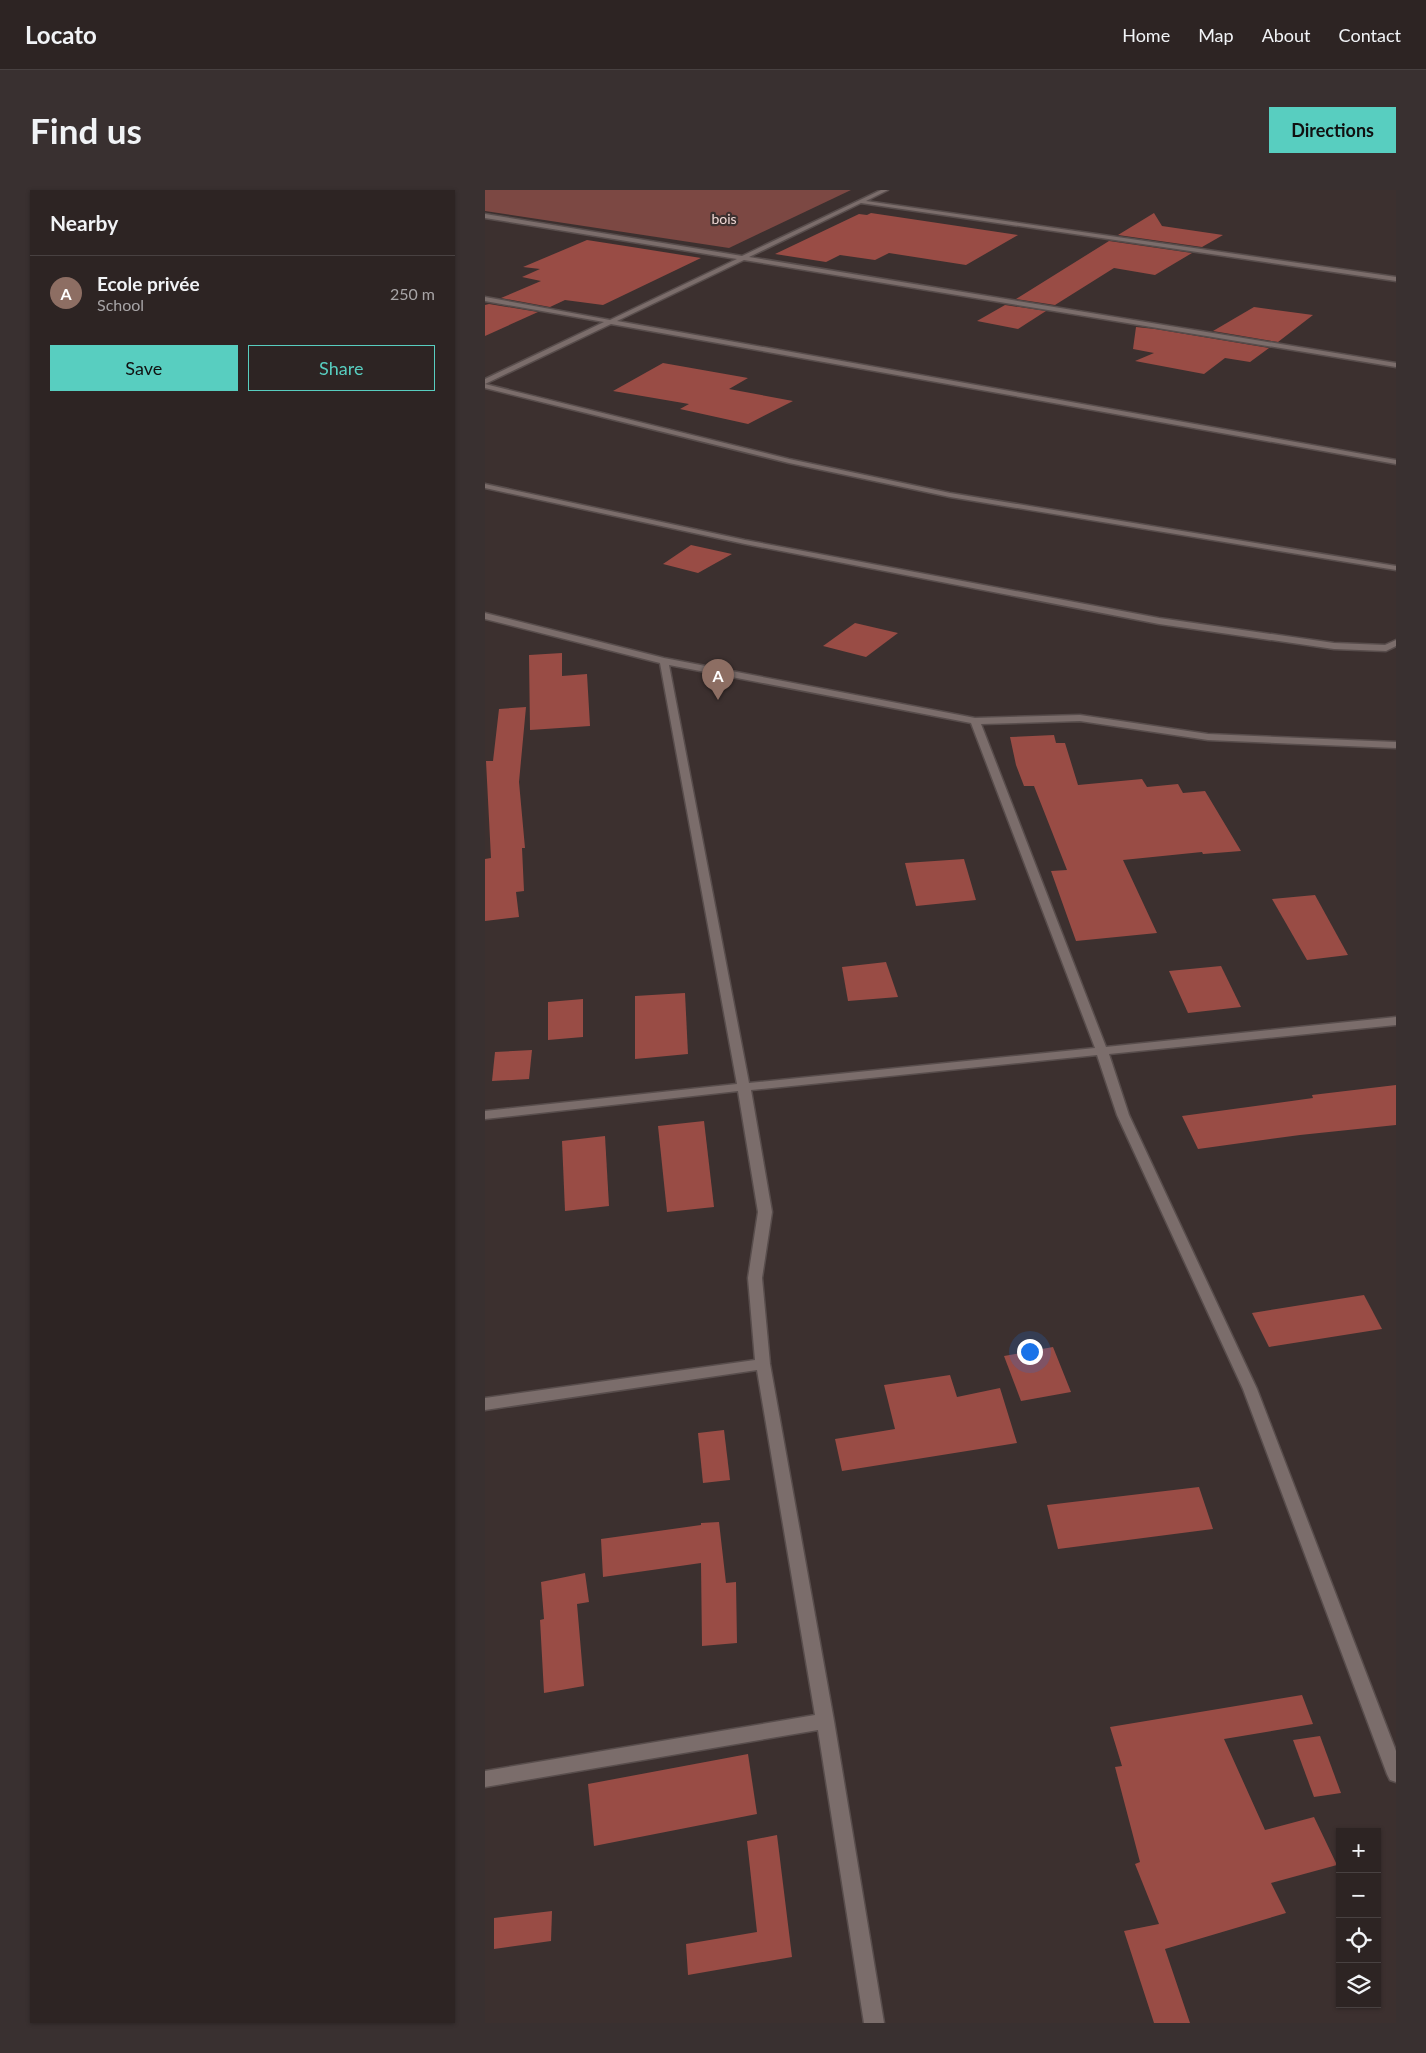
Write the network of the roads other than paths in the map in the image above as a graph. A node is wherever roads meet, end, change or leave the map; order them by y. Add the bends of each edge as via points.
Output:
1 (885, 190) edge
2 (862, 202) junction
3 (485, 216) edge
4 (745, 257) junction
5 (1396, 279) edge
6 (485, 299) edge
7 (612, 321) junction
8 (1396, 365) edge
9 (485, 384) edge
10 (1396, 462) edge
11 (485, 486) edge
12 (1396, 568) edge
13 (485, 616) edge
14 (1396, 643) edge
15 (664, 661) junction
16 (975, 721) junction
17 (1396, 745) edge
18 (1396, 1021) edge
19 (1102, 1051) junction
20 (744, 1087) junction
21 (485, 1115) edge
22 (763, 1364) junction
23 (485, 1404) edge
24 (825, 1721) junction
25 (1396, 1774) edge
26 (485, 1779) edge
27 (874, 2023) edge

1 - 2 street
2 - 4 street
2 - 5 street
3 - 4 street
4 - 7 street
4 - 8 street
6 - 7 street
7 - 9 street
7 - 10 street
9 - 12 street via 789,461 950,495
11 - 14 street via 754,544 1159,621 1334,646 1386,648
13 - 15 street
15 - 16 street
15 - 20 street
16 - 17 street via 1080,718 1208,737
16 - 19 street
18 - 19 street
19 - 20 street
19 - 25 street via 1123,1115 1250,1389
20 - 21 street
20 - 22 street via 765,1212 755,1278
22 - 23 street
22 - 24 street
24 - 26 street
24 - 27 street

